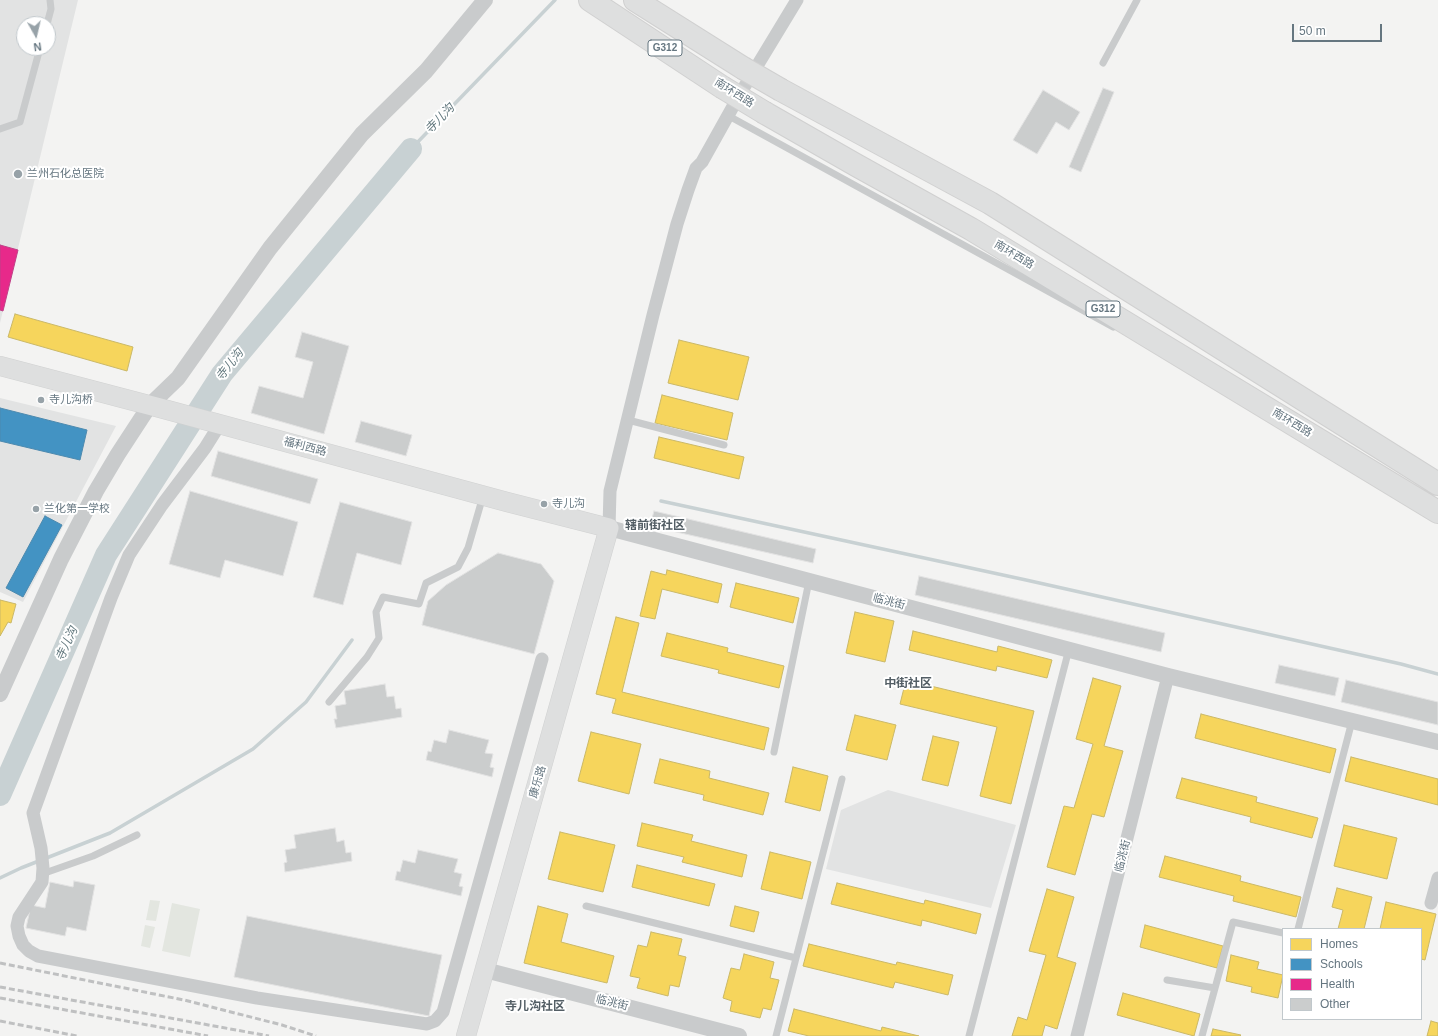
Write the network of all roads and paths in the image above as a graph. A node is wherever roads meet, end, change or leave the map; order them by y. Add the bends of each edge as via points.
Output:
1 (50, 0) edge
2 (485, 0) edge
3 (635, 0) edge
4 (797, 0) edge
5 (1137, 0) edge
6 (599, 5) edge
7 (49, 16) edge
8 (38, 56) edge
9 (1103, 63) dead end
10 (727, 115) junction
11 (0, 129) edge
12 (1122, 332) dead end
13 (1162, 353) dead end
14 (0, 366) edge
15 (1204, 370) junction
16 (155, 406) junction
17 (628, 420) junction
18 (216, 423) junction
19 (724, 445) dead end
20 (1438, 484) edge
21 (483, 496) junction
22 (1438, 512) edge
23 (609, 528) junction
24 (809, 580) junction
25 (1069, 649) junction
26 (542, 659) dead end
27 (1168, 676) junction
28 (0, 694) edge
29 (329, 702) dead end
30 (1352, 720) junction
31 (1438, 742) edge
32 (774, 752) dead end
33 (842, 779) dead end
34 (137, 835) dead end
35 (42, 871) junction
36 (1438, 878) edge
37 (1431, 903) dead end
38 (586, 906) dead end
39 (1298, 928) edge
40 (1282, 932) edge
41 (796, 958) junction
42 (485, 970) junction
43 (1167, 980) dead end
44 (1215, 988) junction
45 (466, 1036) edge
46 (739, 1036) edge
47 (776, 1036) edge
48 (969, 1036) edge
49 (1077, 1036) edge
50 (1202, 1036) edge

1 - 7 lane
2 - 16 street via 426,71 362,134 270,248 178,378
3 - 20 highway, G312, bridge via 781,90 990,202
4 - 10 street
5 - 9 lane
6 - 15 highway, 南环西路 / G312, bridge via 765,113 971,229
8 - 11 lane via 20,122
10 - 12 lane
10 - 17 street via 702,162 696,168 677,224
13 - 15 lane
14 - 16 main road, 福利西路
15 - 22 highway, 南环西路 / G312
16 - 18 main road, 福利西路
16 - 28 street via 118,454 93,498 61,559
17 - 19 lane
17 - 23 street via 610,491
18 - 21 main road, 福利西路
18 - 35 street via 205,448 133,549 117,584 33,813
21 - 23 main road, 福利西路
21 - 29 lane via 468,548 458,567 426,583 419,604 383,597 376,612 379,638 367,657
23 - 24 street, 临洮街
23 - 42 main road, 康乐路
24 - 25 street, 临洮街
24 - 32 lane
25 - 27 street, 临洮街
25 - 48 lane
26 - 35 street via 443,1012 439,1019 431,1023 257,998 38,956 23,945 18,936 17,926 19,917 42,882
27 - 30 street, 临洮街
27 - 49 street, 临洮街
30 - 31 street, 临洮街
30 - 39 lane
33 - 41 lane
34 - 35 lane via 93,856
36 - 37 street
38 - 41 lane
40 - 44 lane via 1233,922
41 - 47 lane
42 - 45 main road, 康乐路
42 - 46 street, 临洮街
43 - 44 lane
44 - 50 lane

